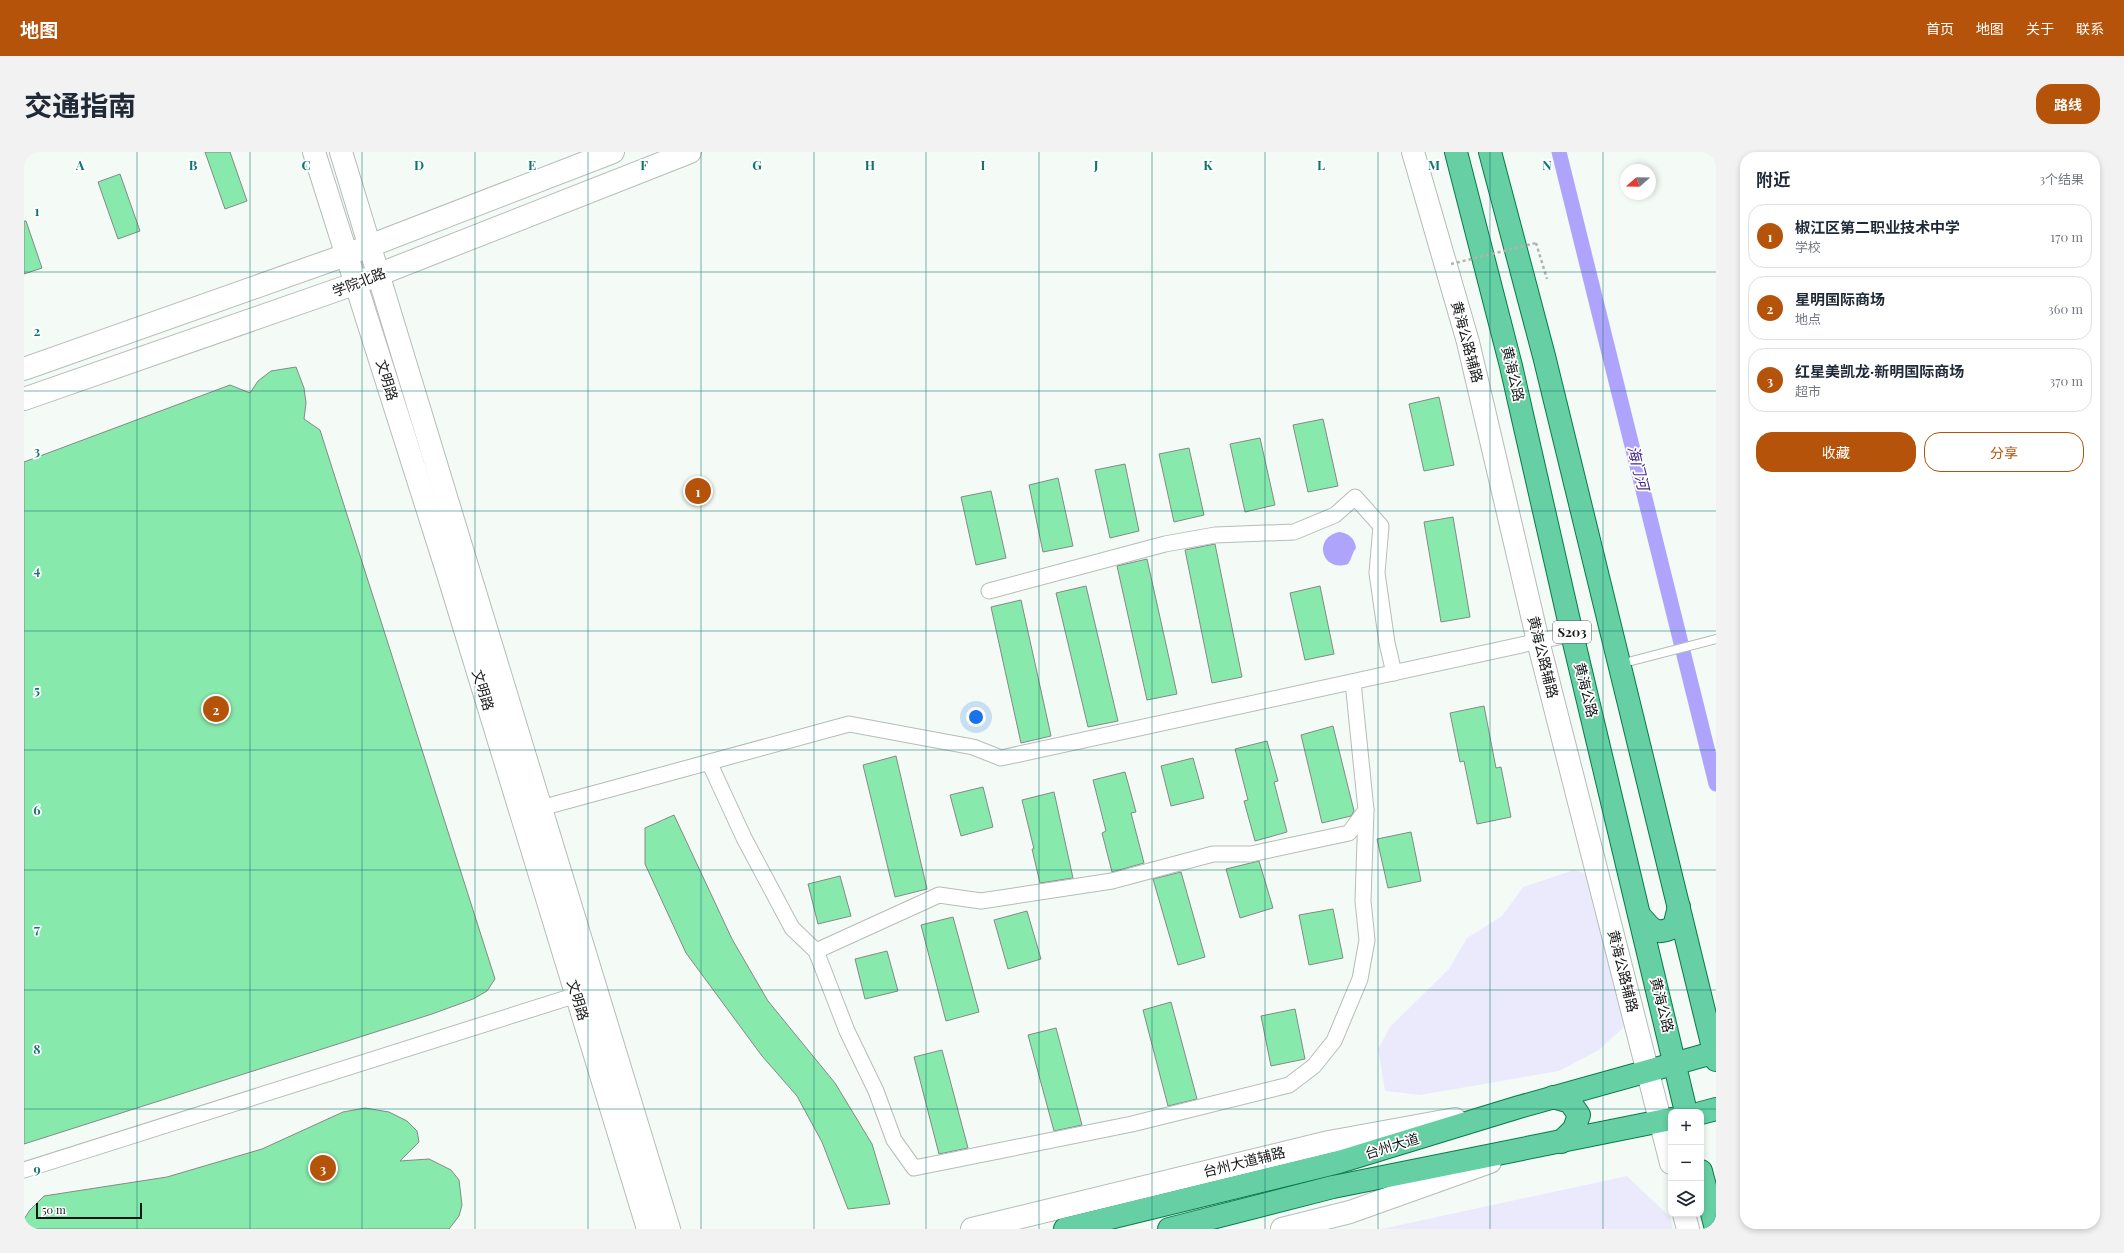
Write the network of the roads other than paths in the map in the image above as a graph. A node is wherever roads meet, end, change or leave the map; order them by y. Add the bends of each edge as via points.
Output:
1 (314, 152) edge
2 (341, 152) edge
3 (613, 152) edge
4 (690, 152) edge
5 (1413, 152) edge
6 (1456, 152) edge
7 (1490, 152) edge
8 (370, 245) junction
9 (346, 255) junction
10 (379, 274) junction
11 (357, 283) junction
12 (24, 369) edge
13 (24, 399) edge
14 (989, 591) dead end
15 (1572, 634) junction
16 (1716, 639) edge
17 (1538, 641) junction
18 (1619, 664) junction
19 (1394, 673) junction
20 (1353, 682) junction
21 (709, 762) junction
22 (541, 808) junction
23 (1366, 810) junction
24 (1678, 907) junction
25 (1640, 916) junction
26 (816, 951) junction
27 (586, 992) junction
28 (1715, 1054) edge
29 (1676, 1062) junction
30 (1648, 1070) junction
31 (1553, 1097) junction
32 (1519, 1107) junction
33 (1685, 1109) edge
34 (1716, 1109) edge
35 (1704, 1112) edge
36 (1666, 1120) edge
37 (1561, 1142) junction
38 (1669, 1145) edge
39 (1527, 1149) junction
40 (24, 1170) edge
41 (1704, 1181) edge
42 (651, 1204) junction
43 (1685, 1217) edge
44 (1715, 1221) edge
45 (648, 1229) edge
46 (669, 1229) edge
47 (972, 1229) edge
48 (1065, 1229) edge
49 (1169, 1229) edge
50 (1282, 1229) edge
51 (1688, 1229) edge

1 - 9 main road, 文明路
2 - 8 main road, 文明路
3 - 8 main road
4 - 10 main road, 学院北路
5 - 17 main road, 黄海公路辅路 via 1468,342
6 - 15 main road, 黄海公路 / S203 via 1512,366
7 - 18 main road, S203 via 1544,356
8 - 9 main road
8 - 10 main road, 文明路
9 - 11 main road, 文明路
9 - 12 main road
10 - 11 main road, 学院北路
10 - 22 main road, 文明路
11 - 13 main road, 学院北路
11 - 27 main road, 文明路
14 - 19 street via 1165,544 1216,535 1294,532 1335,515 1355,497 1381,526 1376,573
15 - 17 street
15 - 25 main road, 黄海公路 / S203
16 - 18 lane
17 - 19 street
17 - 30 main road, 黄海公路辅路
18 - 24 main road, S203
19 - 20 street
20 - 21 street via 1001,758 973,747 849,724
20 - 23 street
21 - 22 street
21 - 26 street via 744,838 792,928
22 - 27 main road, 文明路
23 - 26 street via 1349,833 1251,854 1213,854 1112,881 981,901 939,895
23 - 26 street via 1362,901 1367,940 1360,978 1334,1041 1314,1066 1288,1086 1228,1102 914,1168 894,1140 876,1091 847,1031
24 - 25 main road via 1674,927 1664,932 1653,930
24 - 28 main road, S203
25 - 29 main road, 黄海公路 / S203
27 - 40 street
27 - 42 main road, 文明路
28 - 29 main road, 台州大道
29 - 30 main road, 台州大道
29 - 33 main road, 黄海公路 / S203
30 - 31 main road, 台州大道
30 - 36 main road, 黄海公路辅路
31 - 32 main road, 台州大道
31 - 37 main road via 1570,1102 1579,1115 1574,1129
32 - 47 main road, 台州大道辅路 via 1329,1142
32 - 48 main road, 台州大道 via 1339,1162
34 - 35 main road
36 - 37 main road, 台州大道
36 - 38 main road, 黄海公路辅路
37 - 39 main road, 台州大道
39 - 49 main road, 台州大道 via 1333,1187
39 - 50 main road via 1350,1212
41 - 44 main road
42 - 45 main road, 文明路
42 - 46 main road, 文明路
43 - 51 main road

